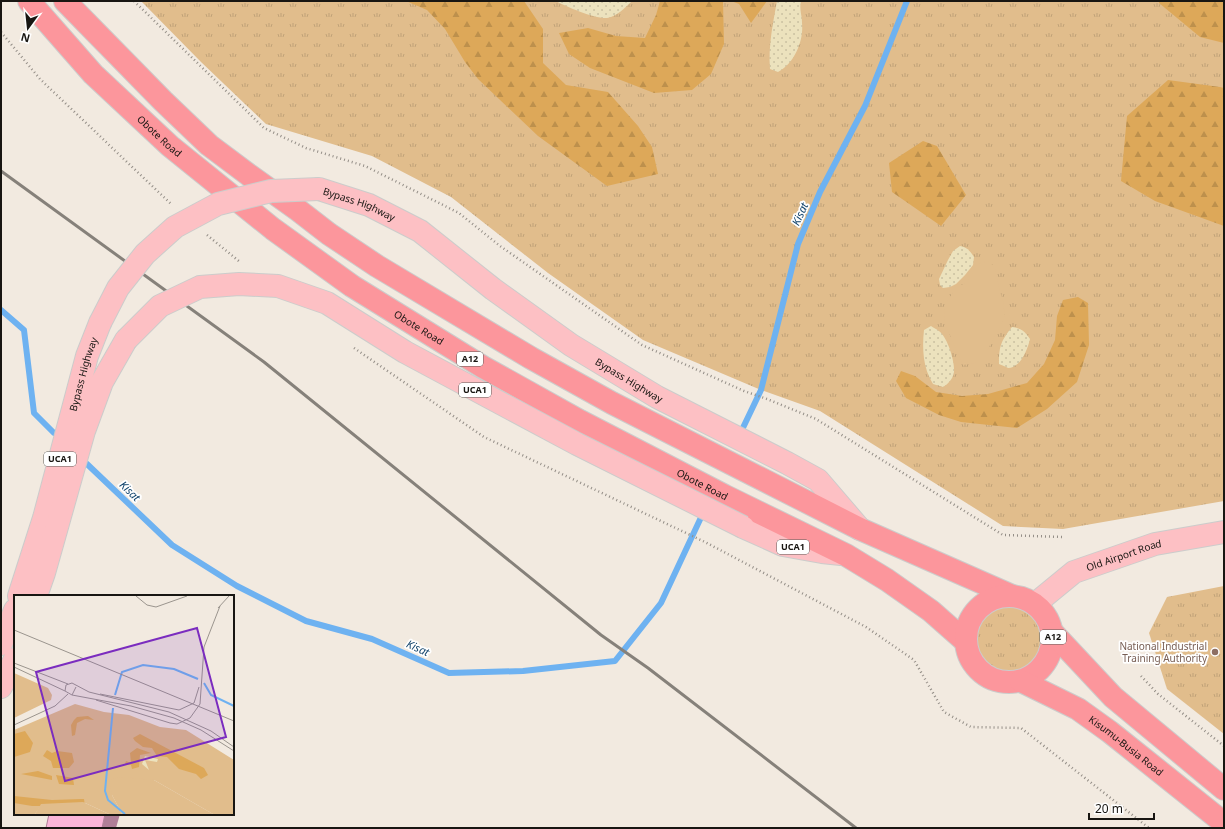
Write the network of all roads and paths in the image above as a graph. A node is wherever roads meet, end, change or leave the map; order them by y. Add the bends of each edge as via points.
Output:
1 (29, 1) edge
2 (65, 1) edge
3 (134, 1) edge
4 (860, 529) junction
5 (679, 530) dead end
6 (1224, 532) edge
7 (1063, 537) dead end
8 (846, 555) junction
9 (19, 595) edge
10 (36, 595) edge
11 (1010, 596) junction
12 (1035, 604) junction
13 (14, 612) edge
14 (1053, 633) junction
15 (965, 641) junction
16 (1, 644) edge
17 (14, 660) edge
18 (1141, 676) dead end
19 (1021, 681) junction
20 (1, 687) edge
21 (1224, 746) edge
22 (1224, 789) edge
23 (1224, 823) edge
24 (1149, 828) edge

1 - 8 highway, Obote Road / A12 via 93,74 170,146 273,229 352,286 483,367 580,421
2 - 4 highway, A12 via 162,101 209,145 329,234 377,266 612,404
3 - 7 path via 264,128 306,148 365,166 459,213 500,246 642,345 744,391 816,419 1003,535
4 - 9 main road, Bypass Highway / UCA1, bridge via 818,480 656,396 571,345 493,289 420,231 369,205 319,189 271,191 218,204 175,227 145,254 118,288 87,356 44,518
4 - 11 highway, A12
5 - 24 path via 866,627 914,660 944,712 971,726 1021,728
6 - 12 main road, Old Airport Road via 1155,544 1074,572
8 - 10 main road, Bypass Highway / UCA1, bridge via 783,545 743,527 576,444 412,356 327,303 278,286 238,284 200,287 160,306 126,340 102,382 84,431
8 - 15 highway, Obote Road / A12 via 931,611
11 - 12 highway, A12 via 1023,598
11 - 15 highway, A12 via 996,598 983,604 973,614 967,627
12 - 14 highway, A12 via 1044,612
13 - 16 main road
14 - 19 highway, A12 via 1053,646 1042,669
14 - 22 highway, A12 via 1113,697
15 - 19 highway, A12 via 969,657 990,679 1005,683
17 - 20 main road
18 - 21 path via 1158,694
19 - 23 highway, Kisumu-Busia Road / A12 via 1078,709

